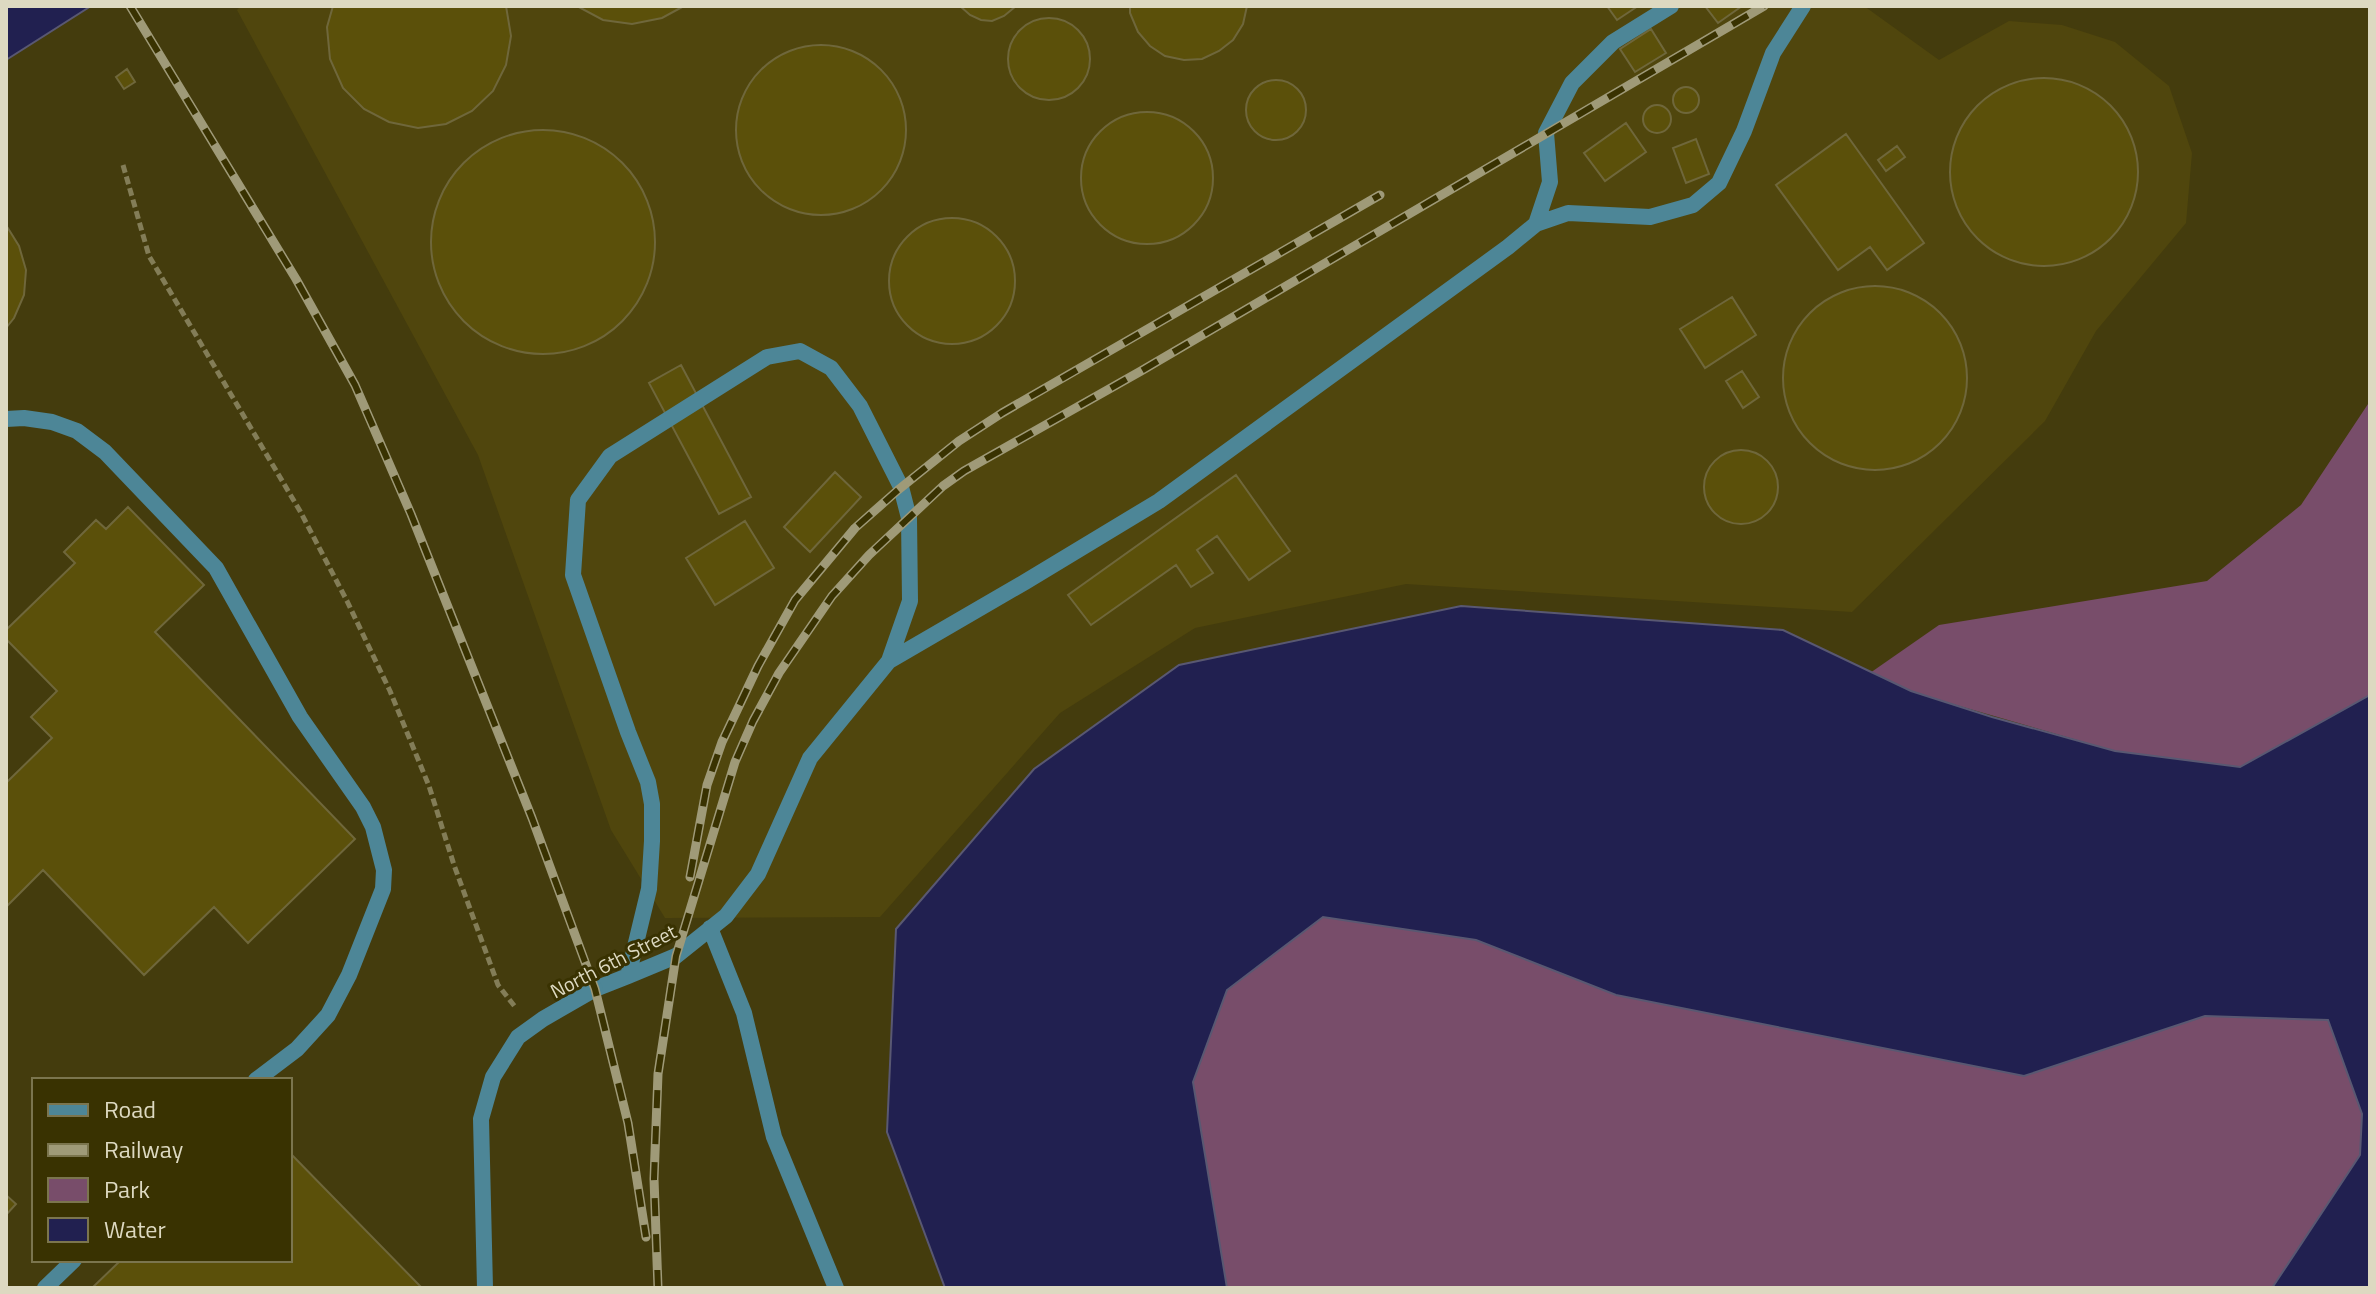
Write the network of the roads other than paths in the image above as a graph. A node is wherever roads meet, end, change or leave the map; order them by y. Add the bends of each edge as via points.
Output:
1 (1671, 6) edge
2 (1803, 6) edge
3 (1536, 224) junction
4 (6, 419) edge
5 (889, 661) junction
6 (710, 928) junction
7 (628, 976) junction
8 (259, 1078) edge
9 (72, 1262) edge
10 (45, 1288) edge
11 (485, 1288) edge
12 (836, 1288) edge

1 - 3 street via 1613,42 1572,83 1546,133 1550,182
2 - 3 street via 1773,53 1719,183 1693,205 1650,217 1568,213
3 - 5 street via 1159,501
4 - 8 street via 52,422 77,431 105,452 216,568 300,717 373,827 384,870 383,889 349,975 328,1015 297,1049
5 - 6 street, North 6th Street via 810,758 758,874
5 - 7 street via 910,601 909,518 889,460 860,406 831,368 800,351 767,357 610,456 578,500 573,575 652,804 649,889
6 - 7 street, North 6th Street via 676,956
6 - 12 street via 744,1013 774,1137
7 - 11 street, North 6th Street via 595,989 532,1027 498,1066 481,1119
9 - 10 street

